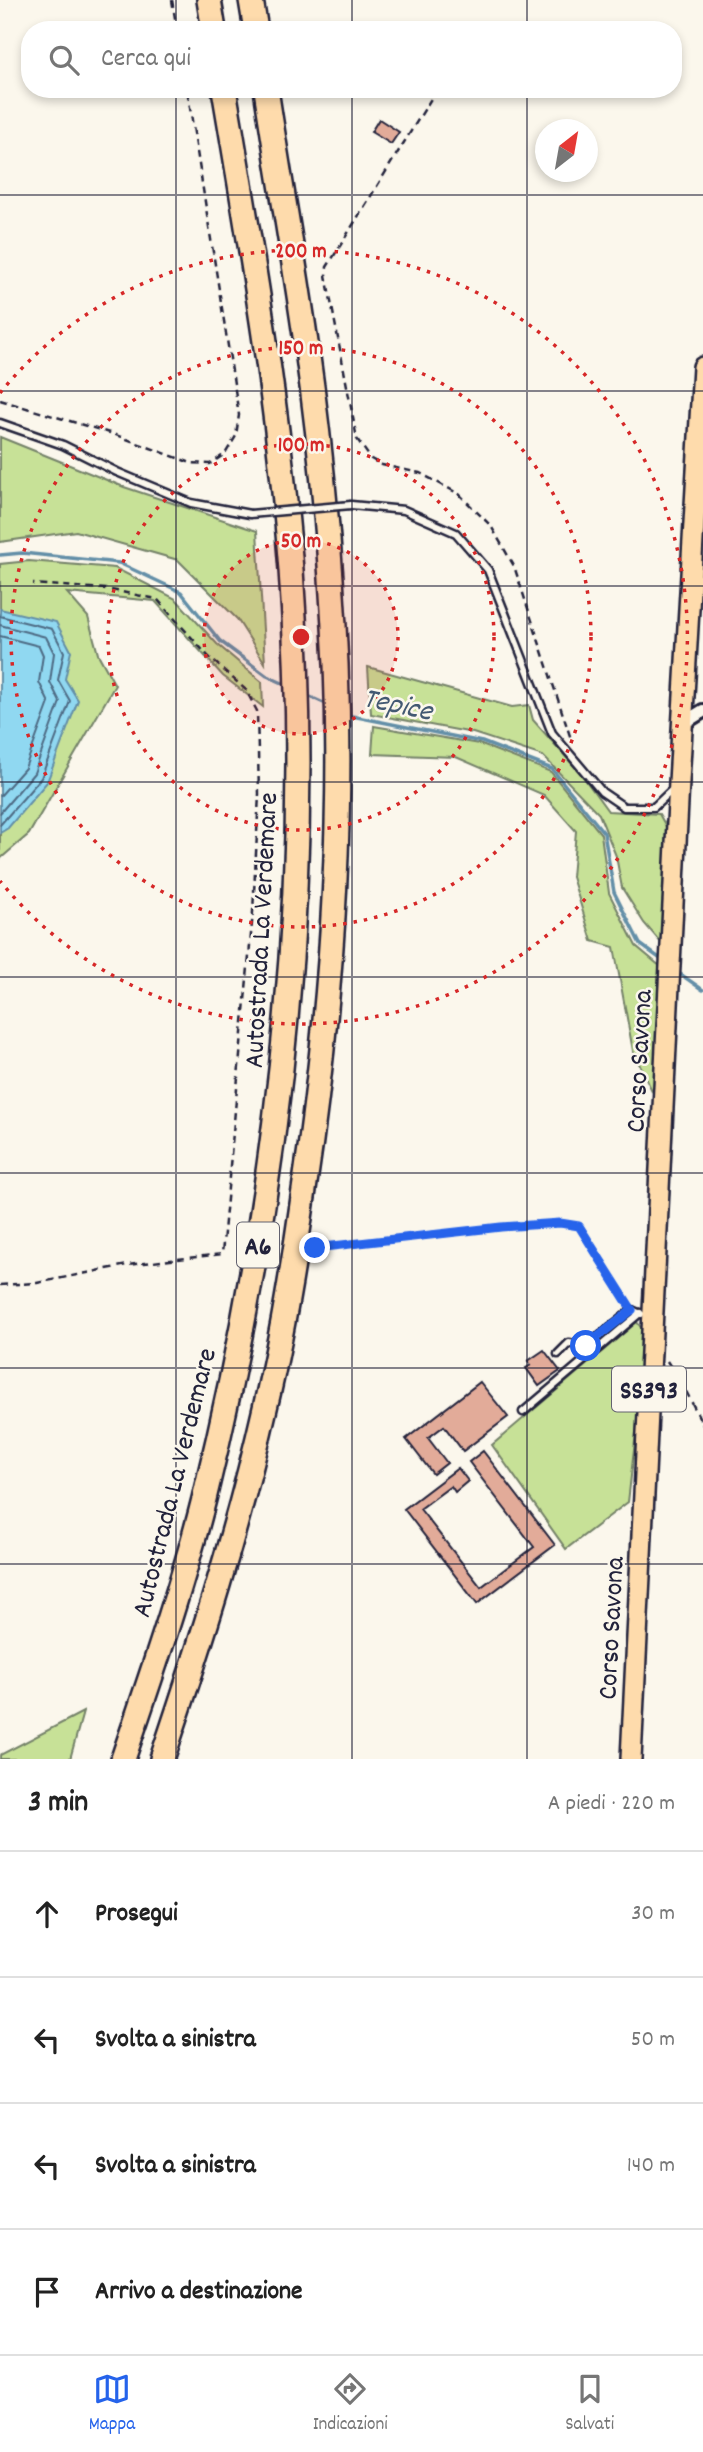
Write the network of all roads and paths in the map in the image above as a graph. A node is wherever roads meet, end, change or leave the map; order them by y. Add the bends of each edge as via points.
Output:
1 (172, 0) edge
2 (209, 0) edge
3 (251, 0) edge
4 (176, 21) edge
5 (212, 21) edge
6 (254, 21) edge
7 (188, 98) edge
8 (225, 98) edge
9 (266, 98) edge
10 (431, 98) edge
11 (703, 367) edge
12 (0, 400) edge
13 (0, 423) edge
14 (33, 584) dead end
15 (703, 711) edge
16 (682, 724) junction
17 (580, 766) junction
18 (679, 782) junction
19 (315, 1248) dead end
20 (0, 1285) edge
21 (632, 1310) junction
22 (646, 1316) junction
23 (651, 1346) junction
24 (558, 1354) dead end
25 (523, 1412) dead end
26 (703, 1425) edge
27 (123, 1759) edge
28 (163, 1759) edge
29 (631, 1759) edge

1 - 4 path
2 - 5 highway
3 - 6 highway
7 - 12 path via 239,415 236,436 225,454 210,464 191,463
8 - 27 highway, Autostrada La Verdemare / A6 via 268,355 291,573 296,863 290,970 274,1135 232,1376 203,1503
9 - 28 highway, A6 via 308,351 336,666 336,837 323,1046 313,1134 266,1405 238,1520
10 - 17 path via 327,267 357,439 371,459 382,465 419,474 459,494 491,526 514,566
11 - 16 main road, Corso Savona / SS393
13 - 17 lane, bridge via 63,445 191,503 250,514 351,505 404,510 456,533 488,570 552,733
14 - 20 path via 106,589 157,599 246,690 257,711 259,807 222,1254
15 - 16 street
16 - 18 main road, Corso Savona / SS393
17 - 18 lane via 602,792 624,807 654,807
18 - 22 main road, Corso Savona / SS393 via 668,1020
19 - 21 path via 501,1227 579,1226
21 - 22 lane
21 - 24 lane via 586,1346 569,1343
22 - 23 main road, Corso Savona / SS393
22 - 25 lane
23 - 26 path via 670,1364
23 - 29 main road, Corso Savona / SS393

